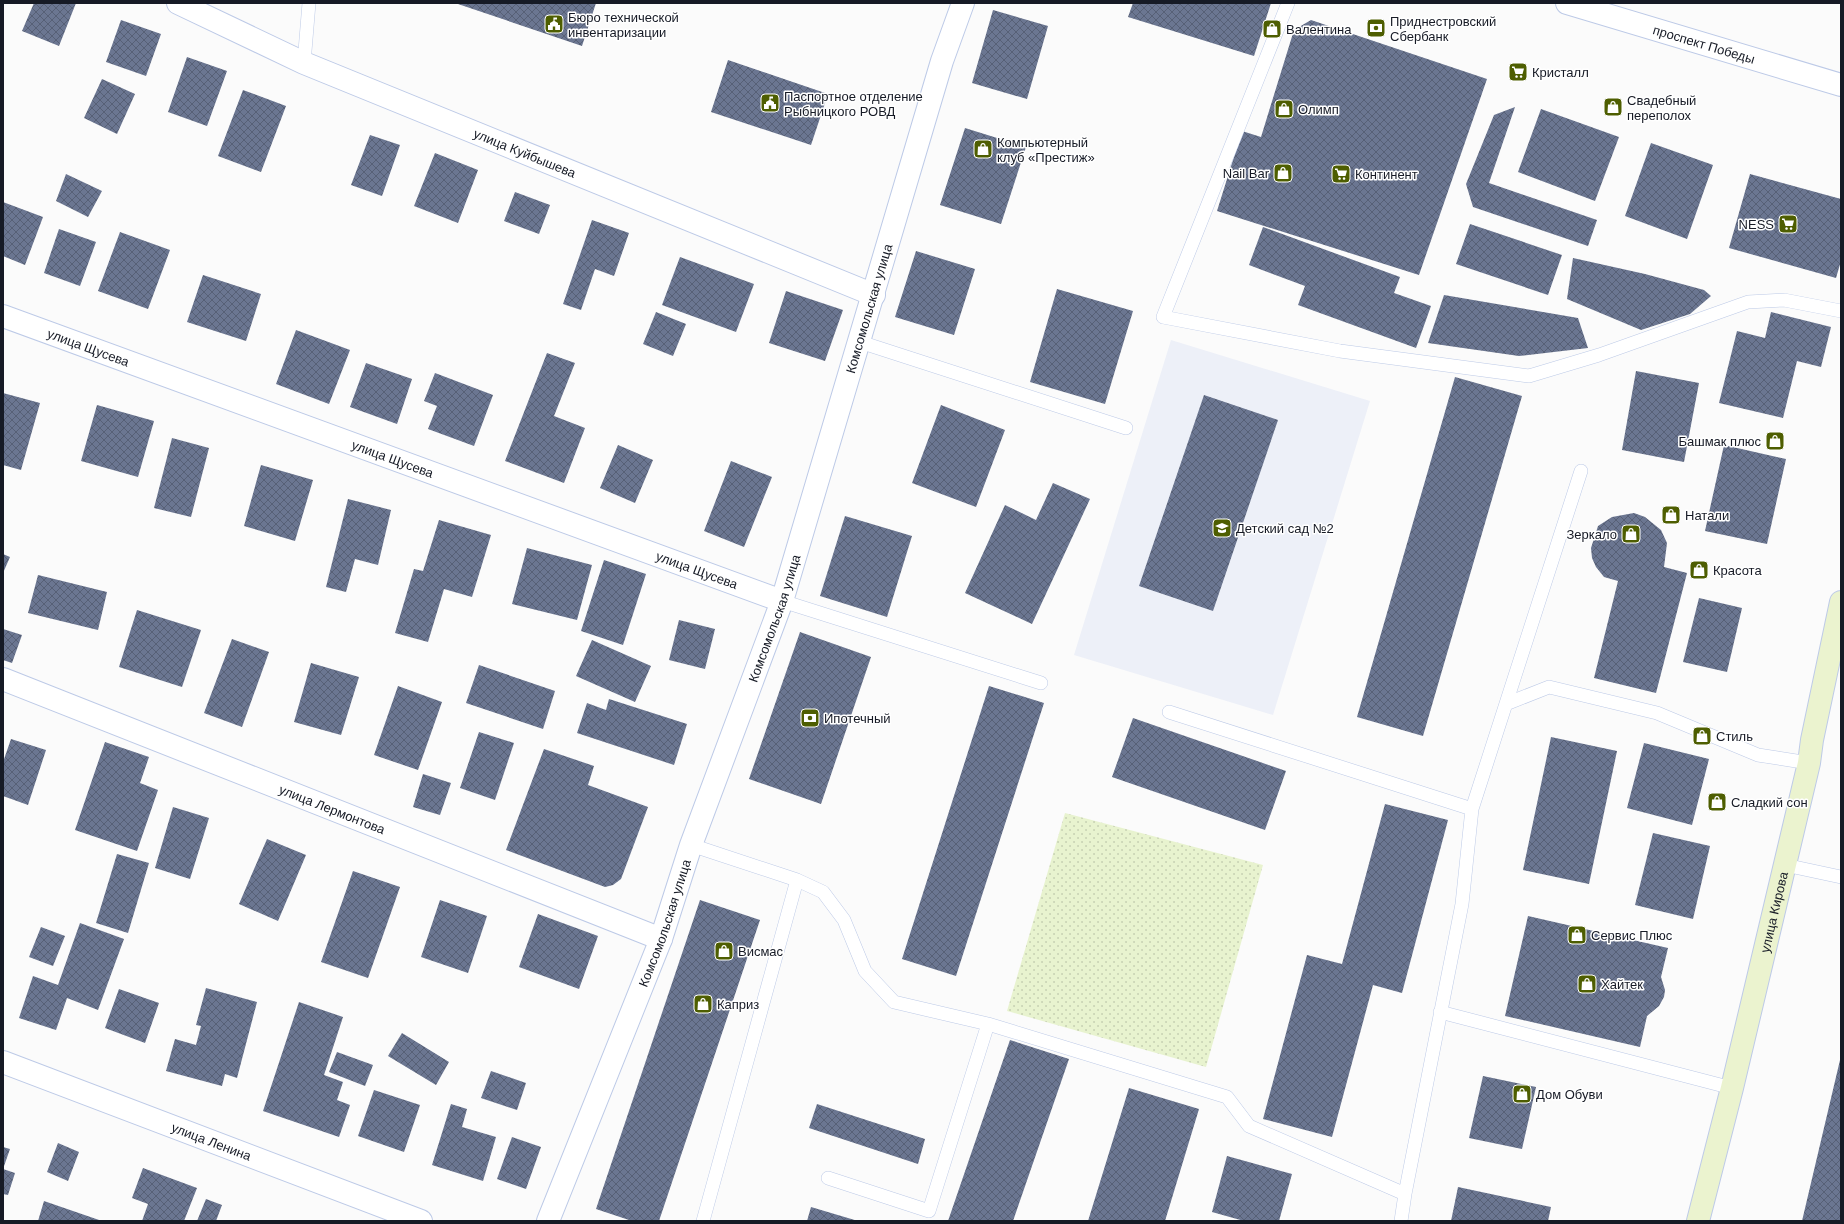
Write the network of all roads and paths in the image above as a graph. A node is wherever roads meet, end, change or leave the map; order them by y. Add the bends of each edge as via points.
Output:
1 (178, 3) edge
2 (309, 3) edge
3 (963, 3) edge
4 (1288, 3) edge
5 (1567, 3) edge
6 (304, 62) junction
7 (1841, 85) edge
8 (874, 294) junction
9 (1841, 311) edge
10 (3, 316) edge
11 (860, 342) junction
12 (1126, 428) dead end
13 (1581, 471) dead end
14 (782, 601) junction
15 (1841, 602) edge
16 (3, 679) edge
17 (1041, 683) dead end
18 (1506, 704) junction
19 (1169, 712) dead end
20 (1810, 763) junction
21 (1472, 809) junction
22 (691, 845) junction
23 (1785, 865) junction
24 (1841, 877) edge
25 (797, 880) junction
26 (661, 939) junction
27 (1440, 1012) junction
28 (988, 1024) junction
29 (3, 1062) edge
30 (1732, 1088) junction
31 (828, 1178) dead end
32 (1405, 1194) junction
33 (421, 1221) edge
34 (548, 1221) edge
35 (702, 1221) edge
36 (1401, 1221) edge
37 (1698, 1221) edge

1 - 6 street, улица Куйбышева
2 - 6 lane
3 - 8 street, Комсомольская улица via 942,61
4 - 9 lane via 1163,317 1340,351 1529,376 1599,355 1748,302 1784,300
5 - 7 street, проспект Победы
6 - 8 street, улица Куйбышева
8 - 11 street, Комсомольская улица
10 - 14 street, улица Щусева
11 - 12 lane
11 - 14 street, Комсомольская улица
13 - 18 lane
14 - 17 lane
14 - 22 street, Комсомольская улица
15 - 20 main road, улица Кирова
16 - 26 street, улица Лермонтова
18 - 20 lane via 1549,686 1656,713 1758,755
18 - 21 lane
19 - 21 lane
20 - 23 main road, улица Кирова
21 - 27 lane via 1462,904
22 - 25 lane
22 - 26 street, Комсомольская улица
23 - 24 lane
23 - 30 main road, улица Кирова
25 - 28 lane via 823,892 844,920 866,971 894,1002
25 - 35 lane
26 - 34 street, Комсомольская улица
27 - 30 lane
27 - 32 lane
28 - 31 lane via 929,1211
28 - 32 lane via 1227,1097 1249,1126
29 - 33 street, улица Ленина
30 - 37 main road, улица Кирова
32 - 36 lane

